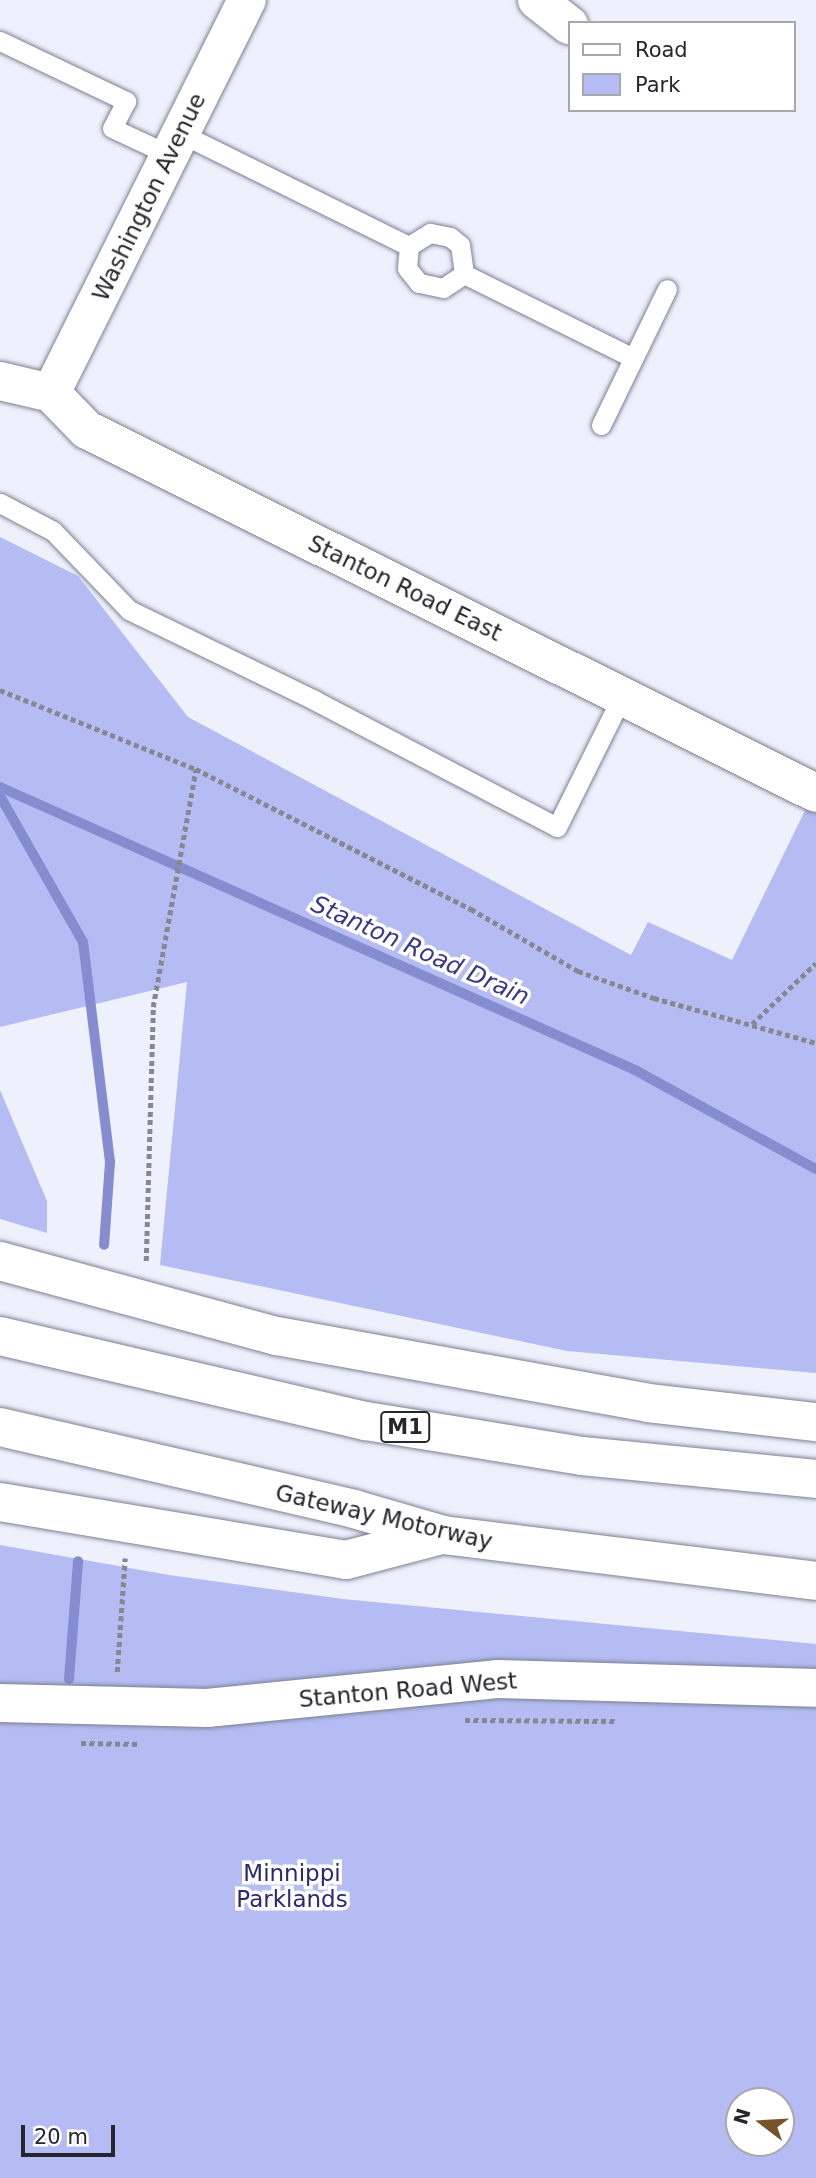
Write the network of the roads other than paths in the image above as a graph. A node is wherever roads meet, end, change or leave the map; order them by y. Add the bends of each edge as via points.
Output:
1 (247, 0) edge
2 (537, 0) edge
3 (568, 24) edge
4 (0, 41) edge
5 (175, 144) junction
6 (409, 246) junction
7 (464, 274) junction
8 (667, 289) dead end
9 (633, 358) junction
10 (0, 381) edge
11 (51, 393) junction
12 (600, 425) dead end
13 (0, 503) edge
14 (622, 696) junction
15 (816, 793) edge
16 (0, 1261) edge
17 (0, 1336) edge
18 (816, 1422) edge
19 (0, 1427) edge
20 (816, 1479) edge
21 (0, 1502) edge
22 (443, 1535) junction
23 (816, 1581) edge
24 (816, 1688) edge
25 (0, 1703) edge

1 - 5 main road, Washington Avenue
2 - 3 main road
4 - 5 lane via 127,101 112,128
5 - 6 lane
5 - 11 main road, Washington Avenue
6 - 7 lane via 430,233 450,237 460,245
6 - 7 lane via 407,268 419,283 443,288
7 - 9 lane
8 - 9 lane
9 - 12 lane
10 - 11 main road
11 - 14 main road, Stanton Road East via 88,430
13 - 14 lane via 53,531 129,610 314,699 557,827
14 - 15 main road, Stanton Road East
16 - 18 main road via 277,1336 648,1404
17 - 20 main road, M1 via 366,1421 582,1456
19 - 22 main road, Gateway Motorway via 354,1509
21 - 22 main road via 346,1560
22 - 23 main road, Gateway Motorway
24 - 25 main road, Stanton Road West via 498,1679 207,1708

